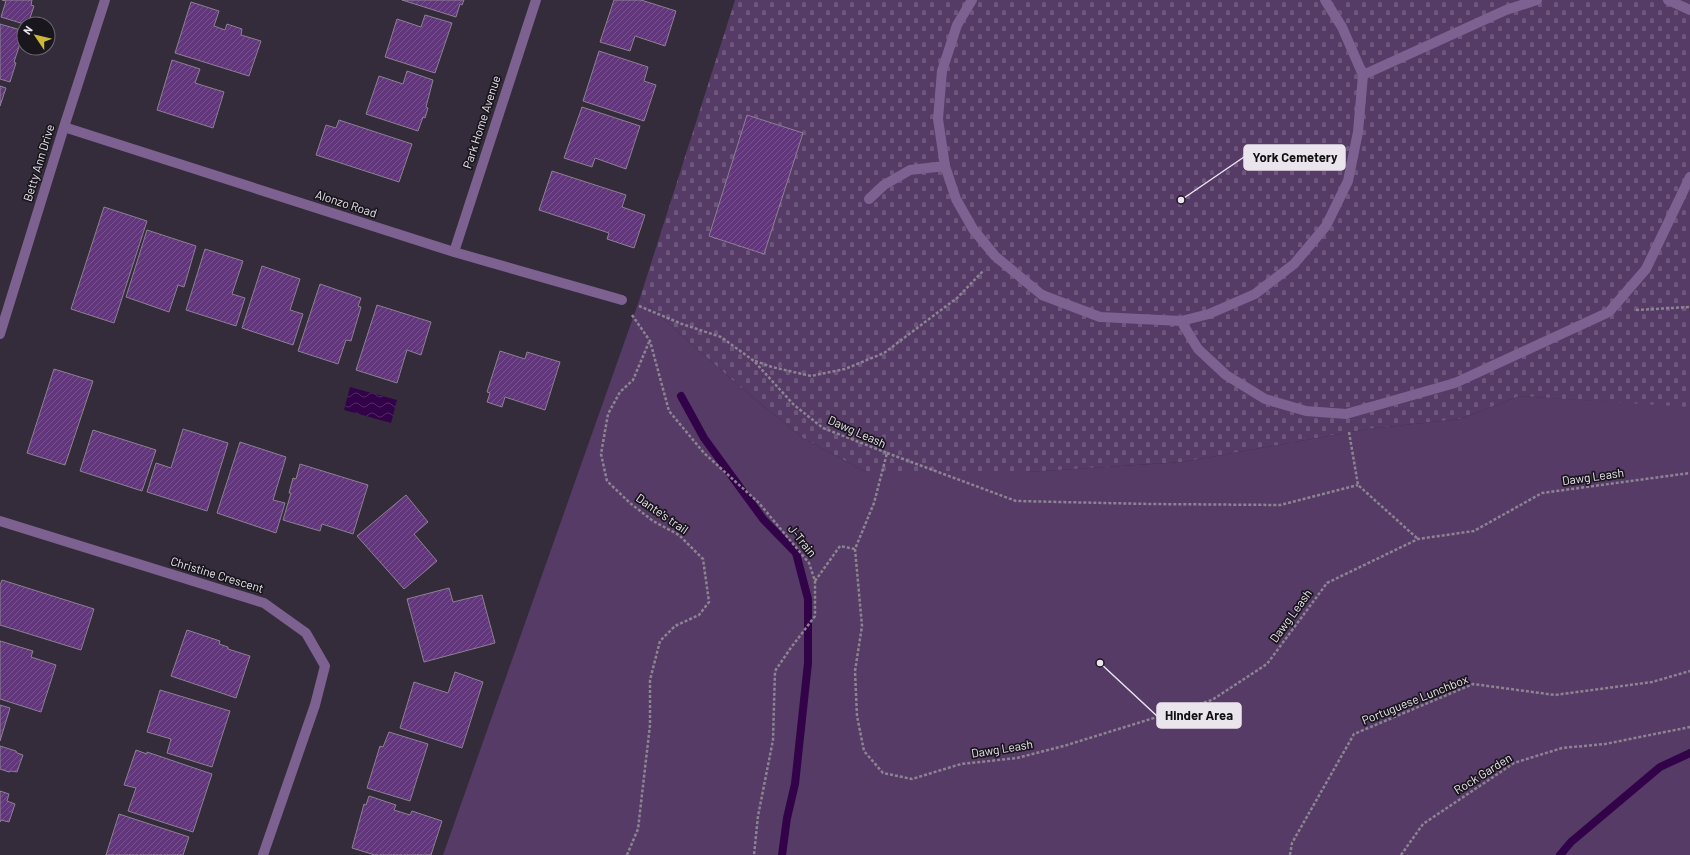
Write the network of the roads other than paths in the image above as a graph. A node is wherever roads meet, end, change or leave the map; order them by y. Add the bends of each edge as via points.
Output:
1 (105, 0) edge
2 (536, 0) edge
3 (972, 0) edge
4 (1325, 0) edge
5 (1537, 0) edge
6 (1668, 0) edge
7 (1690, 10) edge
8 (1363, 75) junction
9 (64, 127) junction
10 (945, 166) junction
11 (1690, 177) edge
12 (869, 199) dead end
13 (454, 252) junction
14 (622, 300) road end
15 (1181, 321) junction
16 (0, 334) edge
17 (0, 521) edge
18 (263, 855) edge

1 - 9 street, Betty Ann Drive
2 - 13 street, Park Home Avenue
3 - 10 street via 957,25 942,71 938,119
4 - 8 street via 1342,27
5 - 8 street via 1506,10
6 - 7 street
8 - 15 street via 1358,132 1348,181 1326,226 1294,264 1255,294 1209,314
9 - 13 street, Alonzo Road
9 - 16 street, Betty Ann Drive
10 - 12 street via 910,170 884,185
10 - 15 street via 956,199 973,229 995,256 1042,295 1100,317
11 - 15 street via 1646,269 1609,312 1455,383 1346,414 1306,411 1265,399 1226,375 1198,349
13 - 14 street, Alonzo Road
17 - 18 street, Christine Crescent via 264,603 306,633 326,666

